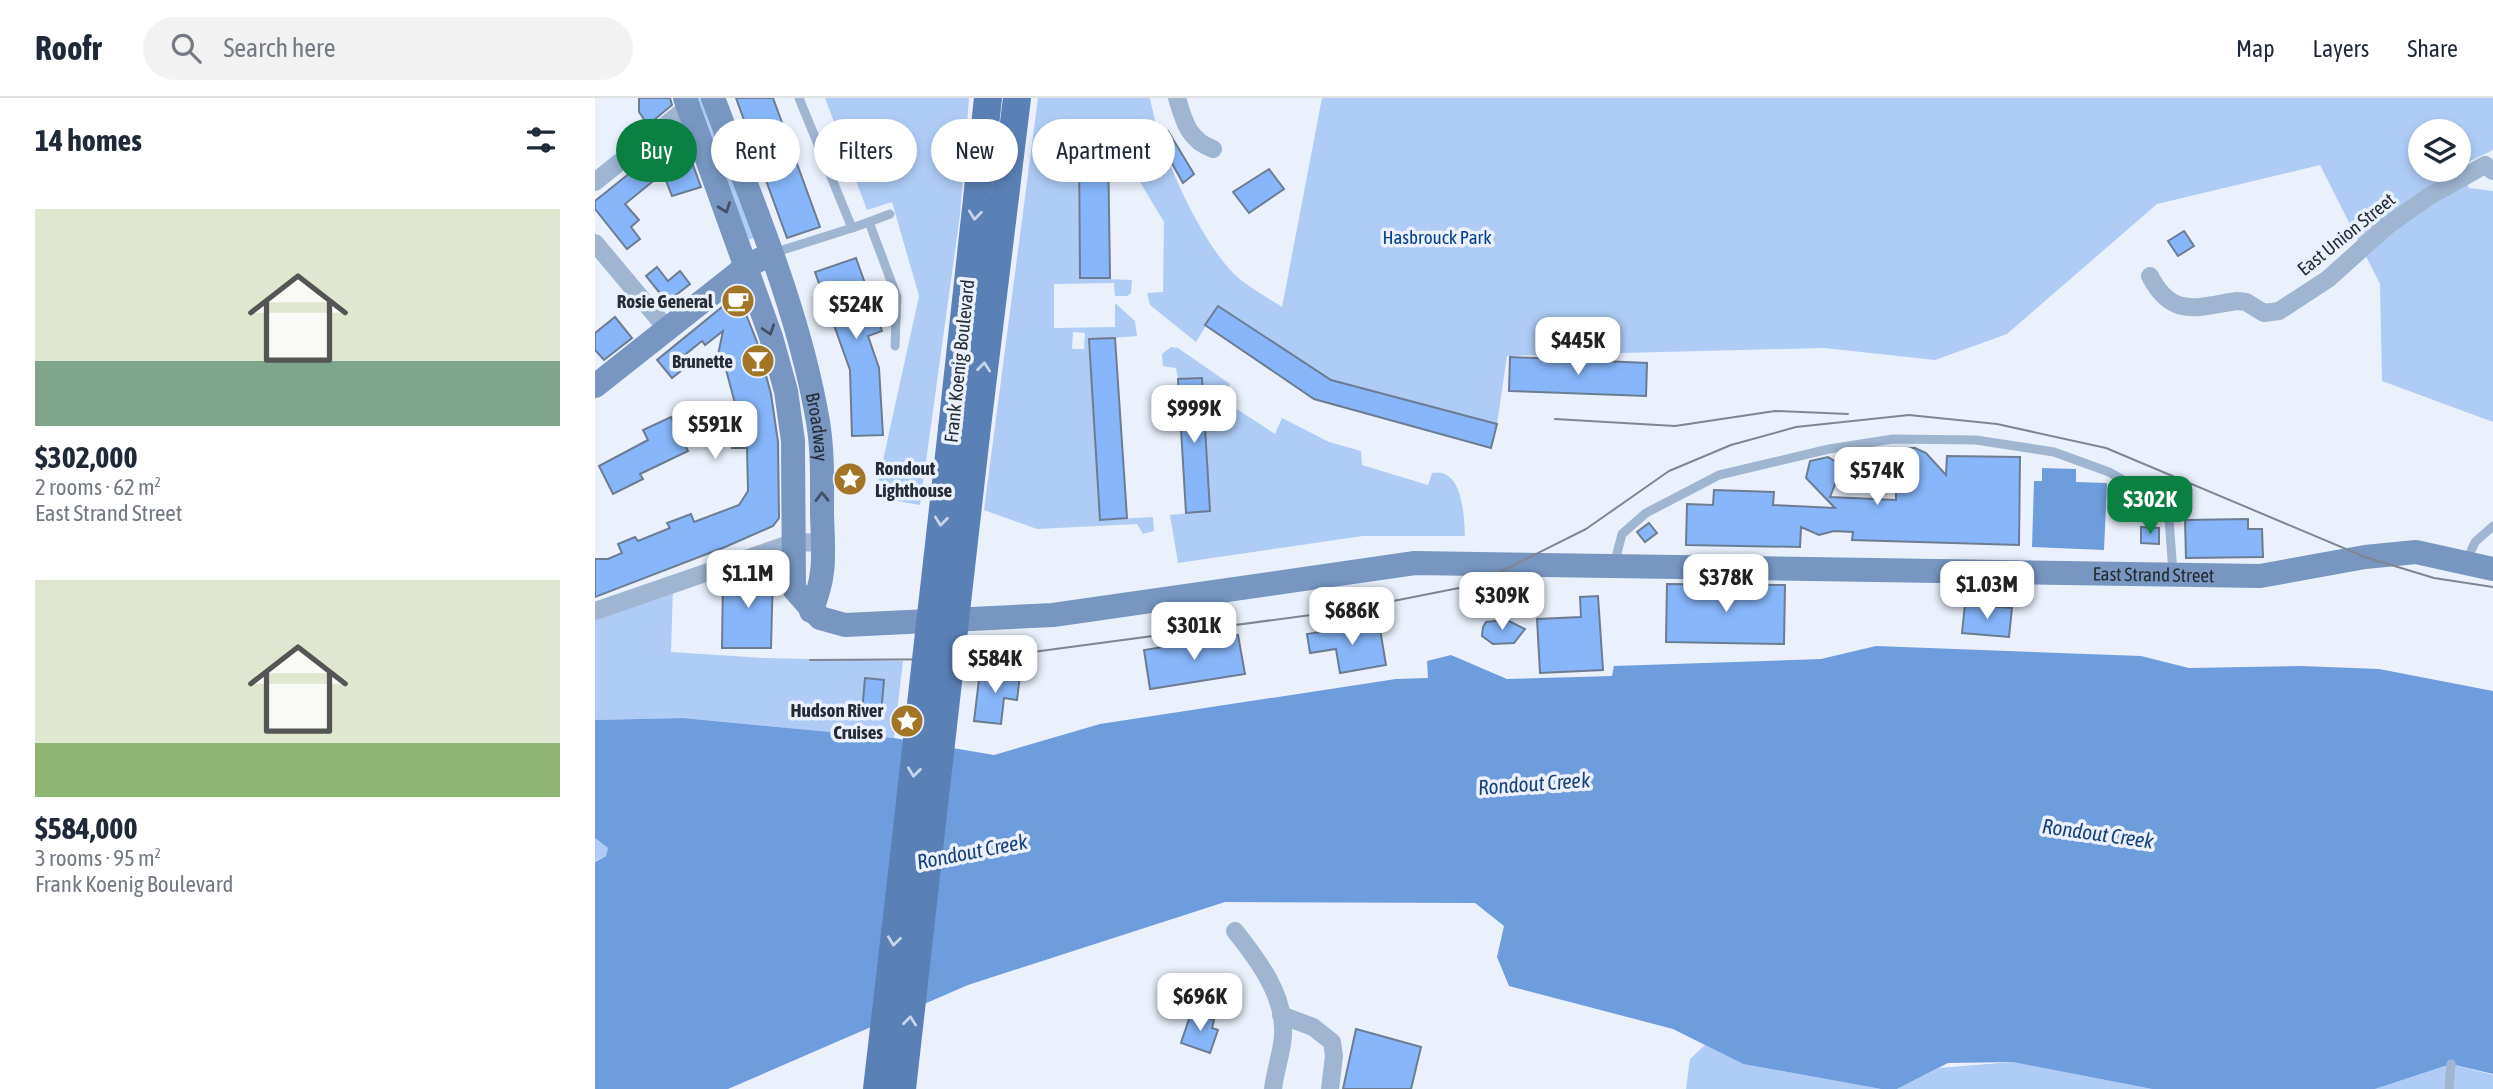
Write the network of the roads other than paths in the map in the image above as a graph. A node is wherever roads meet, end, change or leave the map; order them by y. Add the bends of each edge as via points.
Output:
1 (713, 98) edge
2 (799, 98) edge
3 (988, 98) edge
4 (1017, 98) edge
5 (1177, 98) edge
6 (686, 103) edge
7 (1213, 149) dead end
8 (2490, 166) edge
9 (595, 182) edge
10 (890, 214) dead end
11 (869, 222) junction
12 (852, 228) junction
13 (595, 243) edge
14 (772, 254) junction
15 (747, 266) junction
16 (2150, 276) dead end
17 (667, 329) junction
18 (895, 346) dead end
19 (595, 386) edge
20 (964, 432) junction
21 (2493, 526) edge
22 (795, 542) junction
23 (823, 543) junction
24 (2466, 562) junction
25 (1614, 565) junction
26 (2493, 569) edge
27 (2173, 574) junction
28 (595, 611) edge
29 (811, 611) junction
30 (915, 870) junction
31 (1235, 931) dead end
32 (1281, 1015) junction
33 (2451, 1064) dead end
34 (877, 1089) edge
35 (902, 1089) edge
36 (1273, 1089) edge
37 (1330, 1089) edge
38 (2449, 1089) edge

1 - 14 street, Broadway
2 - 12 lane
3 -> 20 main road, Frank Koenig Boulevard
20 -> 4 main road, Frank Koenig Boulevard
5 - 7 street via 1187,129
6 - 9 street
6 -> 15 street, Broadway
8 - 16 street, East Union Street via 2428,197 2387,226 2328,279 2279,311 2264,313 2246,302 2178,307 2166,300
10 - 11 lane
11 - 12 lane
11 - 18 lane via 897,297
12 - 14 lane
13 - 17 street
14 - 15 street
23 -> 14 street, Broadway via 818,421
15 - 17 street
15 -> 22 street, Broadway via 786,391 793,441
17 - 19 street
20 - 30 main road, Frank Koenig Boulevard, bridge
21 - 24 lane via 2475,542
22 - 23 street
22 - 28 street
22 - 29 street, Broadway via 794,589
23 - 29 street, Broadway via 823,584
24 - 26 street, East Strand Street
24 - 27 street, East Strand Street via 2416,552 2260,576
25 - 27 street, East Strand Street
25 - 27 lane via 1622,534 1646,513 1719,475 1893,439 1976,440 2054,452 2109,472 2168,506
25 - 29 street, East Strand Street via 1415,564 1053,615 968,621 845,625
30 -> 34 main road
35 -> 30 main road
31 - 32 street via 1267,975
32 - 36 street via 1283,1034
32 - 37 street via 1313,1027 1332,1042
33 - 38 lane

